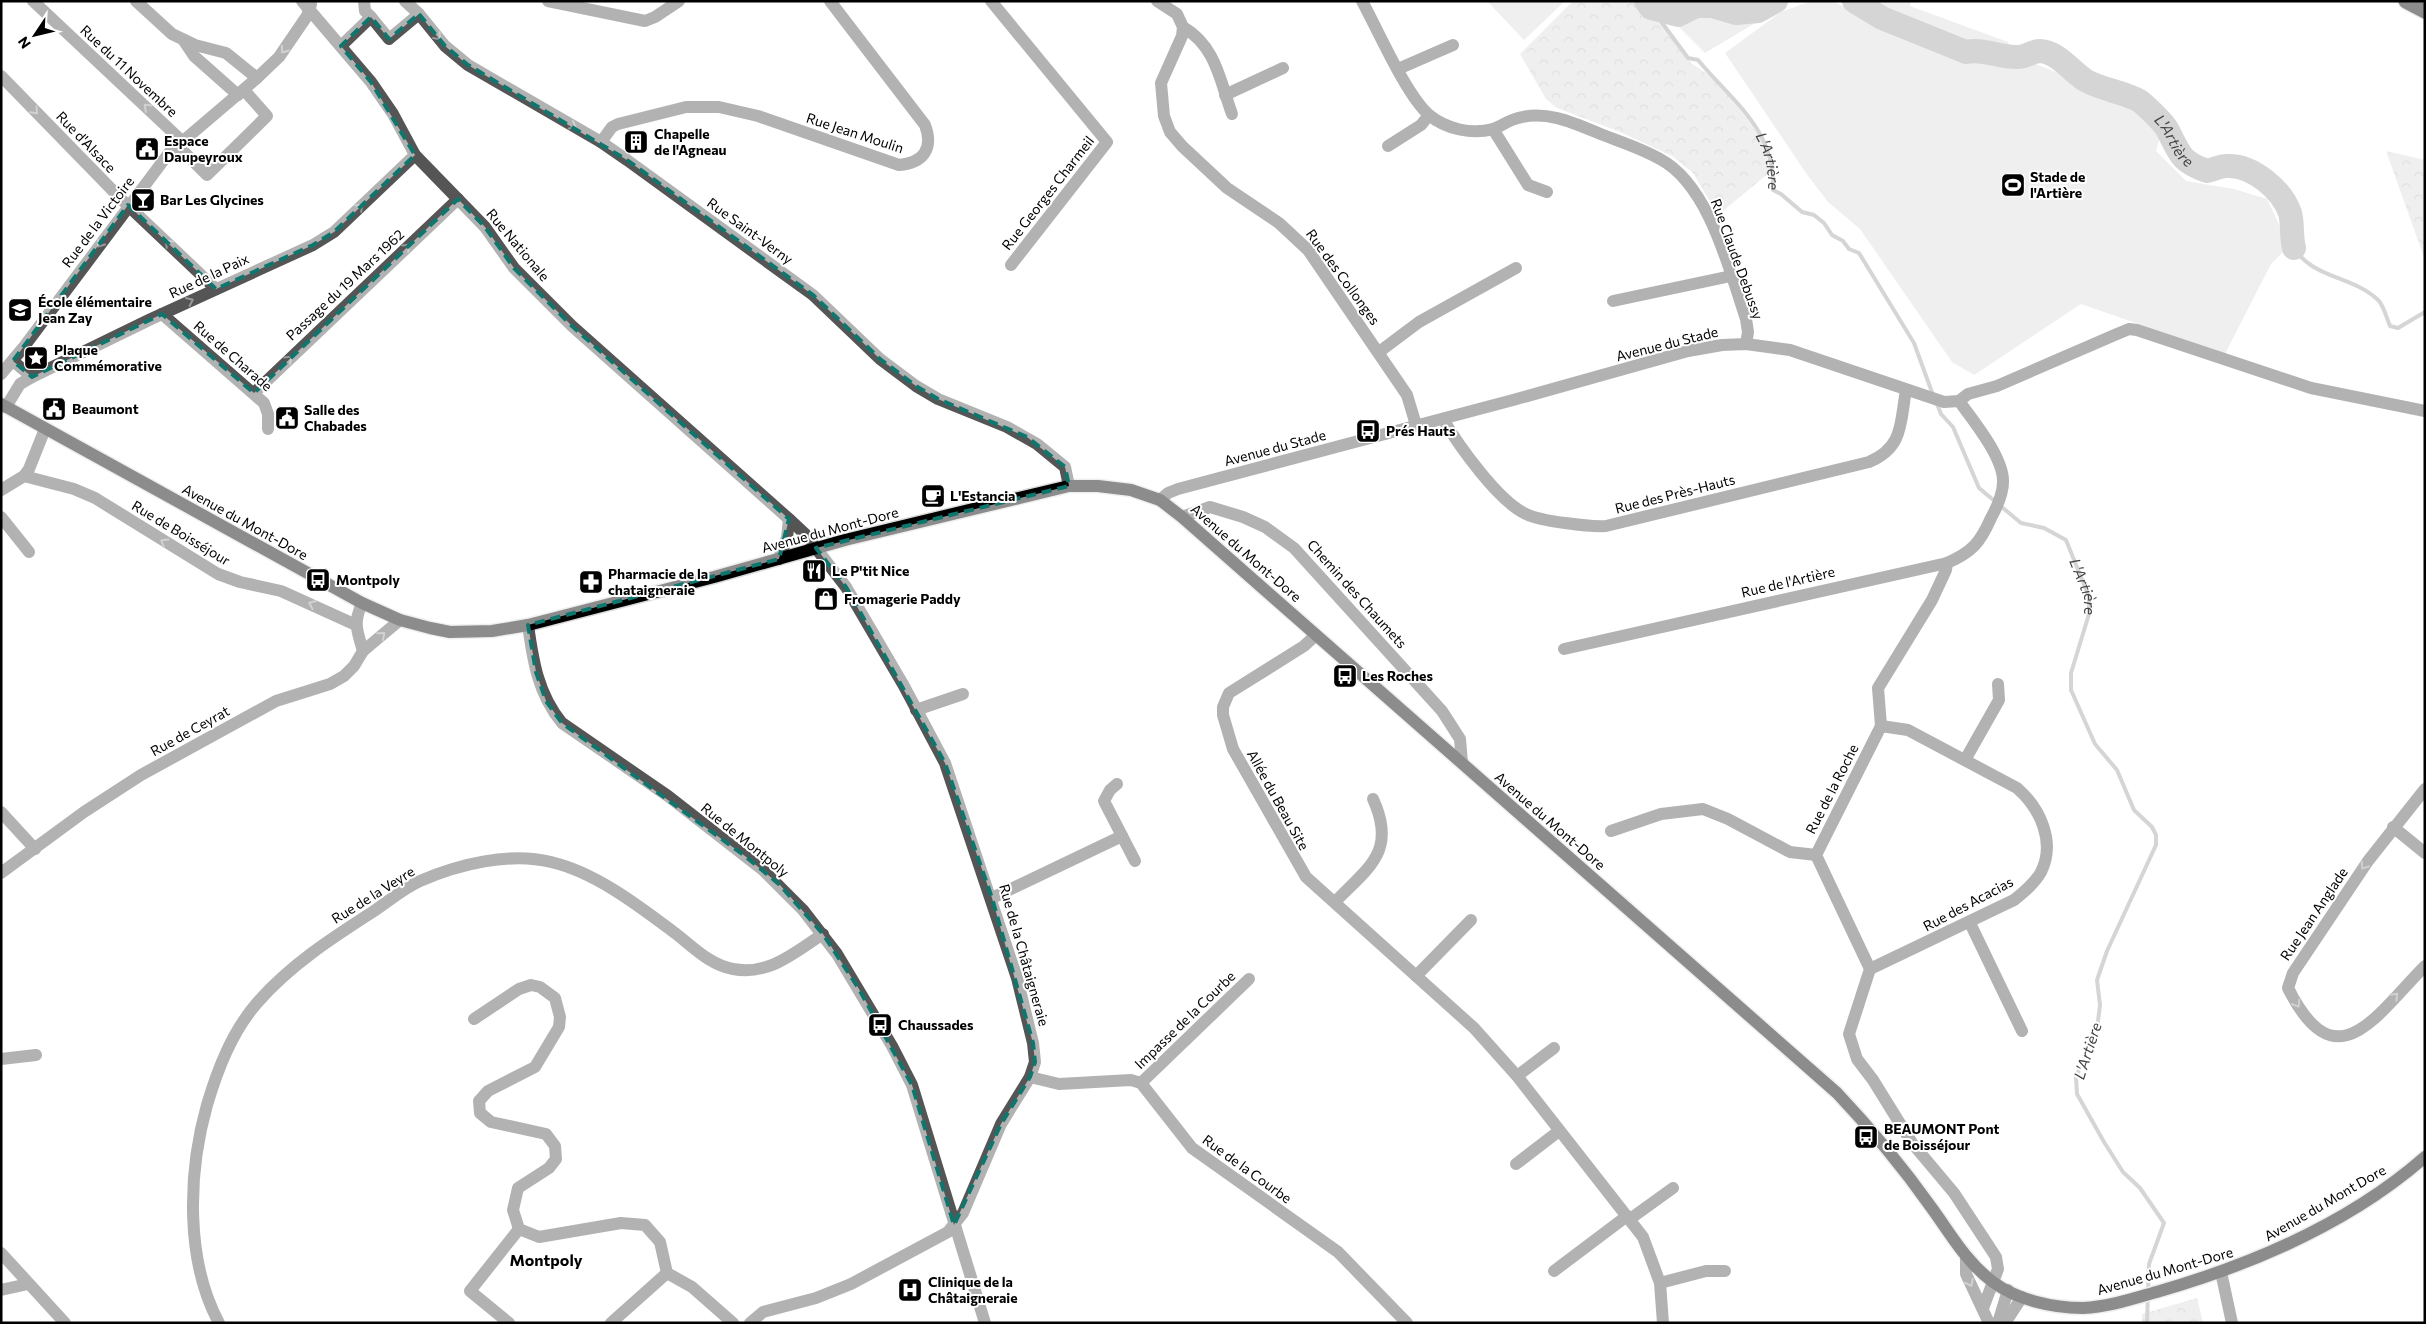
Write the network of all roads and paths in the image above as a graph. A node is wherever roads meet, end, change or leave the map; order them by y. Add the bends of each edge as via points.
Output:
1 (33, 1) edge
2 (136, 1) edge
3 (321, 1) edge
4 (364, 1) edge
5 (405, 1) edge
6 (548, 1) edge
7 (679, 1) edge
8 (830, 1) edge
9 (991, 1) edge
10 (1157, 1) edge
11 (1362, 1) edge
12 (2406, 1) edge
13 (308, 4) edge
14 (2425, 11) edge
15 (419, 14) junction
16 (371, 18) junction
17 (1183, 27) junction
18 (184, 41) junction
19 (1453, 45) dead end
20 (341, 46) junction
21 (1283, 68) dead end
22 (1398, 69) junction
23 (1, 76) edge
24 (258, 78) junction
25 (241, 92) junction
26 (1225, 95) junction
27 (1232, 114) dead end
28 (1429, 115) junction
29 (1493, 129) junction
30 (601, 142) junction
31 (180, 143) junction
32 (1388, 146) dead end
33 (415, 155) junction
34 (1547, 192) dead end
35 (458, 199) junction
36 (128, 205) junction
37 (1011, 265) dead end
38 (1516, 268) dead end
39 (1731, 276) junction
40 (216, 289) junction
41 (1613, 301) dead end
42 (162, 314) junction
43 (1746, 344) junction
44 (1379, 352) junction
45 (6, 366) edge
46 (32, 377) junction
47 (20, 384) junction
48 (1906, 390) junction
49 (254, 393) junction
50 (1959, 402) junction
51 (3, 406) edge
52 (2425, 411) edge
53 (1443, 419) junction
54 (1416, 425) junction
55 (45, 429) junction
56 (268, 429) dead end
57 (24, 476) junction
58 (1069, 486) junction
59 (1, 490) edge
60 (1160, 500) junction
61 (1, 517) edge
62 (1182, 517) junction
63 (789, 519) junction
64 (816, 549) junction
65 (29, 552) dead end
66 (779, 559) junction
67 (1947, 563) junction
68 (362, 603) junction
69 (400, 620) junction
70 (528, 625) junction
71 (356, 626) junction
72 (1316, 635) junction
73 (1564, 649) dead end
74 (363, 651) junction
75 (1998, 684) dead end
76 (964, 694) dead end
77 (916, 710) junction
78 (1881, 726) junction
79 (1965, 760) junction
80 (1462, 764) junction
81 (1117, 784) dead end
82 (2425, 789) edge
83 (1373, 799) dead end
84 (1, 812) edge
85 (2393, 827) junction
86 (1612, 831) dead end
87 (1122, 836) junction
88 (34, 849) junction
89 (2425, 853) edge
90 (1816, 855) junction
91 (1135, 861) dead end
92 (1, 873) edge
93 (992, 898) junction
94 (1335, 902) junction
95 (1471, 920) dead end
96 (1970, 922) junction
97 (823, 934) junction
98 (2425, 966) edge
99 (1870, 969) junction
100 (1416, 976) junction
101 (1249, 979) dead end
102 (474, 1019) dead end
103 (2022, 1031) dead end
104 (1554, 1048) dead end
105 (36, 1055) dead end
106 (1, 1059) edge
107 (1516, 1076) junction
108 (1030, 1077) junction
109 (1141, 1083) junction
110 (1559, 1131) junction
111 (2425, 1158) edge
112 (1516, 1164) dead end
113 (1673, 1188) dead end
114 (1629, 1217) junction
115 (954, 1225) junction
116 (519, 1230) junction
117 (1, 1252) edge
118 (2264, 1256) joint
119 (1966, 1257) junction
120 (1554, 1270) dead end
121 (1725, 1271) dead end
122 (2221, 1272) junction
123 (667, 1273) junction
124 (1993, 1282) junction
125 (1660, 1283) junction
126 (28, 1284) junction
127 (1, 1290) edge
128 (2008, 1290) junction
129 (2022, 1296) junction
130 (1983, 1308) junction
131 (1995, 1322) edge
132 (65, 1323) edge
133 (219, 1323) edge
134 (509, 1323) edge
135 (611, 1323) edge
136 (733, 1323) edge
137 (750, 1323) edge
138 (984, 1323) edge
139 (1407, 1323) edge
140 (1663, 1323) edge
141 (2232, 1323) edge

31 -> 1 street, Rue du 11 Novembre
2 - 18 street via 161,26
3 - 13 street, Rue de la Victoire
4 - 16 street via 365,11
5 - 15 street, Rue Saint-Verny
6 - 7 street via 645,21
8 - 30 street, Rue Jean Moulin via 925,125 929,142 920,159 912,164 899,165 758,116 719,107 686,107 618,124
9 - 37 street, Rue Georges Charmeil via 1108,142
10 - 17 street via 1177,14
11 - 22 street, Rue Claude Debussy
12 - 14 highway
13 - 20 street, Rue Nationale
13 -> 24 street, Rue de la Victoire via 280,57
15 - 16 street via 389,39
15 -> 30 street, Rue Saint-Verny via 445,46 468,65
16 - 20 street
17 - 26 street via 1202,41 1210,52
17 - 44 street, Rue des Collonges via 1161,83 1164,116 1170,132 1227,188 1295,236 1313,256
18 - 24 street via 226,53
18 - 25 street via 194,56
19 - 22 street
20 - 33 street, Rue Nationale via 393,114
21 - 26 street
22 - 28 street, Rue Claude Debussy
23 -> 36 street, Rue d'Alsace
24 - 25 street, Rue de la Victoire
25 - 31 street, Rue de la Victoire
25 - 31 street, Rue du 11 Novembre via 267,116 208,176
26 - 27 street
28 - 29 street, Rue Claude Debussy via 1462,130
28 - 32 street via 1421,125
29 - 34 street via 1528,186
29 - 39 street, Rue Claude Debussy via 1518,118 1541,115 1568,121 1662,160 1683,176 1697,193
30 - 58 street, Rue Saint-Verny via 813,295 880,359 916,386 1037,444 1065,467
31 - 36 street, Rue de la Victoire
33 - 35 street, Rue Nationale
40 -> 33 street, Rue de la Paix via 328,235
49 -> 35 street, Passage du 19 Mars 1962
35 - 63 street, Rue Nationale via 485,227 514,268 572,326
40 -> 36 street, Rue d'Alsace
36 -> 45 street, Rue de la Victoire
38 - 44 street via 1419,322
39 - 41 street
39 - 43 street, Rue Claude Debussy via 1746,319
42 -> 40 street, Rue de la Paix
42 - 46 street, Rue de la Paix
42 - 49 street, Rue de Charade
43 - 48 street, Avenue du Stade via 1790,350
43 - 53 street, Avenue du Stade via 1688,351
44 - 54 street, Rue des Collonges via 1407,395
45 - 46 street
45 - 47 street via 17,375
46 - 47 street, Rue de la Paix
47 - 51 street, Rue de la Paix
48 - 50 street, Avenue du Stade via 1944,402
48 - 53 street, Rue des Près-Hauts via 1897,439 1879,458 1606,526 1528,516 1515,508 1458,443
49 - 56 street, Rue de Charade via 264,403
50 - 52 street, Avenue du Stade via 1968,394 1997,386 2129,330 2137,330 2311,388
50 - 67 street, Rue de l'Artière via 1996,458 2002,471 2002,493 1976,546
51 - 55 main road, Avenue du Mont-Dore
53 - 54 street, Avenue du Stade
54 - 60 street, Avenue du Stade via 1178,489
55 - 57 street
55 - 68 main road, Avenue du Mont-Dore
57 - 59 street
71 -> 57 street, Rue de Boisséjour via 281,591 218,574 95,498
58 - 60 main road, Avenue du Mont-Dore via 1131,490
58 - 64 main road, Avenue du Mont-Dore
60 - 62 main road, Avenue du Mont-Dore
61 - 65 street
62 - 72 main road, Avenue du Mont-Dore
62 - 80 street, Chemin des Chaumets via 1210,506 1266,527 1294,548 1442,711 1460,739
63 - 64 street, Rue Nationale
63 - 66 street via 787,538
64 - 66 main road, Avenue du Mont-Dore
64 - 77 street, Rue de la Châtaigneraie via 846,587
66 - 70 main road, Avenue du Mont-Dore
67 - 73 street, Rue de l'Artière
67 - 78 street via 1932,600 1878,688
68 - 69 main road, Avenue du Mont-Dore
68 - 71 street
69 - 70 main road, Avenue du Mont-Dore via 450,632 492,631
74 -> 69 street, Rue de Ceyrat
70 - 97 street, Rue de Montpoly via 540,688 562,723 655,787 751,860 780,885
71 - 74 street
72 - 80 main road, Avenue du Mont-Dore
72 - 94 street, Allée du Beau Site via 1229,694 1223,715 1233,749 1294,859 1306,878
74 - 88 street, Rue de Ceyrat via 344,676 330,684 276,701 141,775
75 - 79 street via 1999,700
76 - 77 street
77 - 93 street, Rue de la Châtaigneraie via 946,763
78 - 79 street, Rue des Acacias via 1908,730
78 - 90 street, Rue de la Roche
79 - 96 street, Rue des Acacias via 2018,788 2031,800 2046,833 2047,851 2041,872 2028,888 2014,900
80 - 119 main road, Avenue du Mont-Dore via 1837,1093 1886,1146
81 - 87 street via 1104,801
82 - 85 street, Rue Jean Anglade
83 - 94 street via 1379,811 1382,847
84 - 88 street
85 - 89 street
85 -> 98 street, Rue Jean Anglade via 2293,973 2288,988 2296,1004 2316,1028 2338,1038 2352,1035 2364,1027
86 - 90 street via 1662,814 1702,809 1790,852
87 - 91 street
87 - 93 street
88 - 92 street, Rue de Ceyrat
90 - 99 street, Rue de la Roche
93 - 108 street, Rue de la Châtaigneraie via 1033,1043 1035,1062
94 - 100 street, Allée du Beau Site
95 - 100 street
96 - 99 street, Rue des Acacias
96 - 103 street
97 - 115 street, Rue de Montpoly via 859,989 912,1085
97 - 133 street, Rue de la Veyre via 780,963 755,970 732,969 710,961 605,883 551,862 512,858 478,862 419,882 321,945 283,976 256,1005 232,1040 218,1070 204,1118 192,1196 198,1266
99 - 124 street via 1849,1034 1857,1059 1912,1142 1954,1193 1996,1257 1998,1269
100 - 107 street, Allée du Beau Site via 1474,1028
101 - 109 street, Impasse de la Courbe
102 - 116 street via 530,985 548,991 559,1008 559,1026 535,1067 488,1091 479,1101 480,1113 491,1122 546,1134 555,1146 556,1159 549,1168 518,1188 513,1210
104 - 107 street
105 - 106 street
107 - 110 street, Allée du Beau Site
108 - 109 street via 1059,1084 1131,1080
108 - 115 street, Rue de la Châtaigneraie via 1002,1124 969,1200
109 - 139 street, Rue de la Courbe via 1192,1148 1338,1252
110 - 112 street
110 - 114 street, Allée du Beau Site
111 - 118 main road, Avenue du Mont Dore via 2344,1213
113 - 114 street
114 - 120 street
114 - 125 street, Allée du Beau Site via 1652,1257
115 - 137 street, Rue de la Châtaigneraie via 948,1232 851,1284 816,1298 763,1312
115 - 138 street, Rue de Montpoly
116 - 123 street via 539,1238 621,1223 645,1225 660,1242
116 - 134 street via 470,1291
117 - 126 street
118 - 122 main road, Avenue du Mont-Dore
119 - 124 main road, Avenue du Mont-Dore
119 -> 130 street via 1966,1274
121 - 125 street via 1706,1271
122 - 129 main road, Avenue du Mont-Dore via 2125,1301 2082,1308 2059,1306
122 - 141 street
123 - 135 street
123 - 136 street via 692,1287
124 - 128 main road, Avenue du Mont-Dore
124 - 130 street
125 - 140 street, Allée du Beau Site
126 - 127 street
126 - 132 street
128 - 129 main road, Avenue du Mont-Dore
128 - 131 street
129 - 131 street via 2009,1317
130 - 131 street

